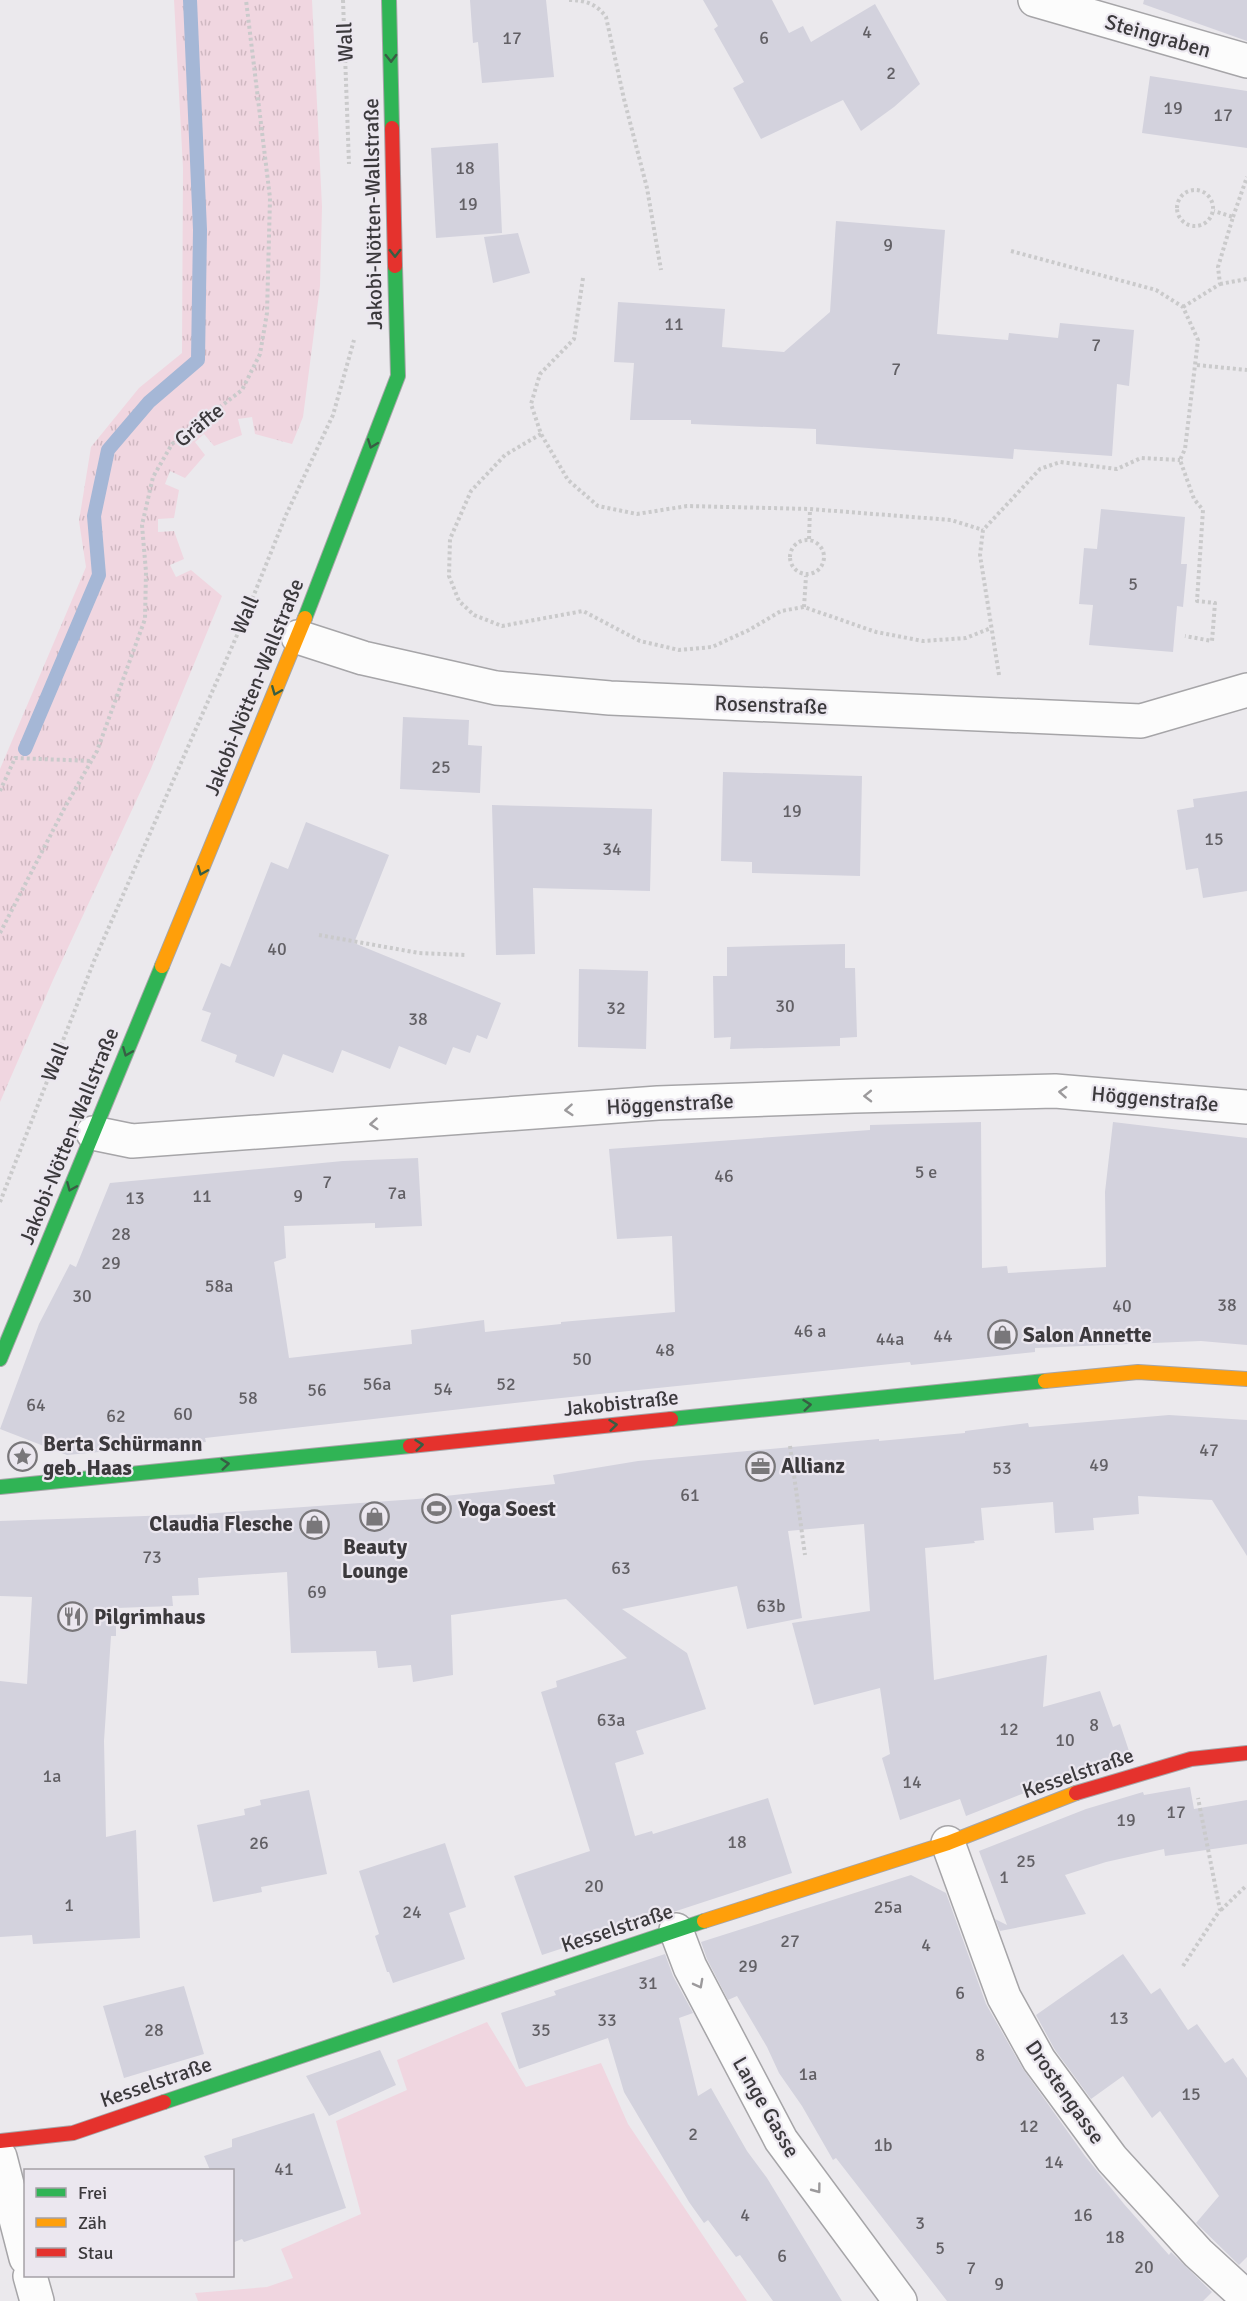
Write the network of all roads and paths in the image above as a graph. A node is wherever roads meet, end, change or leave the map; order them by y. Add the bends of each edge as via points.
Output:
1 (246, 0) edge
2 (343, 0) edge
3 (389, 0) edge
4 (569, 0) edge
5 (1035, 0) edge
6 (1247, 61) edge
7 (349, 166) dead end
8 (1247, 177) edge
9 (1214, 211) junction
10 (1233, 218) junction
11 (1011, 251) dead end
12 (661, 270) dead end
13 (583, 278) dead end
14 (1247, 279) edge
15 (1220, 284) junction
16 (1183, 307) junction
17 (354, 330) dead end
18 (1197, 365) junction
19 (1247, 370) edge
20 (541, 434) junction
21 (1180, 460) junction
22 (810, 509) junction
23 (983, 530) junction
24 (809, 539) junction
25 (806, 576) junction
26 (804, 606) junction
27 (991, 628) junction
28 (1185, 636) dead end
29 (298, 637) junction
30 (1247, 690) edge
31 (999, 715) junction
32 (92, 761) junction
33 (0, 791) edge
34 (0, 933) edge
35 (319, 935) dead end
36 (467, 954) dead end
37 (1247, 1107) edge
38 (93, 1133) junction
39 (0, 1202) edge
40 (0, 1359) edge
41 (1247, 1378) edge
42 (784, 1407) junction
43 (0, 1486) edge
44 (805, 1555) dead end
45 (1247, 1753) edge
46 (1191, 1759) junction
47 (948, 1843) junction
48 (1247, 1885) edge
49 (1220, 1910) junction
50 (676, 1930) junction
51 (1183, 1965) dead end
52 (0, 2141) edge
53 (0, 2157) edge
54 (24, 2250) edge
55 (30, 2277) edge
56 (1247, 2298) edge
57 (37, 2301) edge
58 (900, 2301) edge

1 - 32 path, Gräfte via 270,198 267,313 260,354 242,390 172,444 153,477 142,525 145,619
2 - 7 path, Wall
3 -> 29 street, Jakobi-Nötten-Wallstraße via 398,376
4 - 12 path via 592,4 606,17 647,188
5 - 6 street, Steingraben
8 - 10 path
9 - 9 path via 1207,223 1194,227 1181,220 1177,206 1184,193 1198,189 1210,196
9 - 10 path
10 - 15 path via 1218,267
11 - 16 path via 1156,290
13 - 20 path via 574,339 540,374 531,404
14 - 15 path
15 - 16 path
16 - 18 path via 1198,340
17 - 39 path, Wall via 333,415 285,515 94,961
18 - 19 path
18 - 21 path
20 - 22 path via 568,480 598,506 637,514 687,506
20 - 26 path via 505,455 471,491 450,539 449,576 459,601 474,615 502,626 583,611 640,641 679,650 712,647 780,611
21 - 23 path via 1141,458 1117,469 1060,462 1040,469
21 - 28 path via 1194,499 1203,510 1197,601 1215,603 1212,640
22 - 23 path via 951,520
22 - 24 path
23 - 27 path via 981,555
24 - 25 path via 821,546 825,559 819,571
24 - 25 path via 795,543 789,556 793,569
25 - 26 path
26 - 27 path via 876,632 924,641 966,638
27 - 31 path via 1001,688
29 - 31 street, Rosenstraße via 363,658 496,688 610,698
29 -> 38 street, Jakobi-Nötten-Wallstraße
30 - 31 street, Rosenstraße via 1142,721
32 - 33 path via 15,758
32 - 34 path, Gräfte
35 - 36 path via 418,953
37 -> 38 street, Höggenstraße via 1055,1091 658,1104 132,1141
38 -> 40 street, Jakobi-Nötten-Wallstraße
42 -> 41 street, Jakobistraße via 1138,1372
43 -> 42 street, Jakobistraße
42 - 44 path
45 - 46 street, Kesselstraße
46 - 47 street, Kesselstraße via 1080,1791
46 - 49 path
47 - 50 street, Kesselstraße
47 - 56 street, Drostengasse via 1004,1997 1039,2060 1112,2159 1198,2253
48 - 49 path
49 - 51 path
50 - 52 street, Kesselstraße via 73,2133
50 -> 58 street, Lange Gasse via 690,1966 781,2140
53 - 54 street
55 - 57 street

